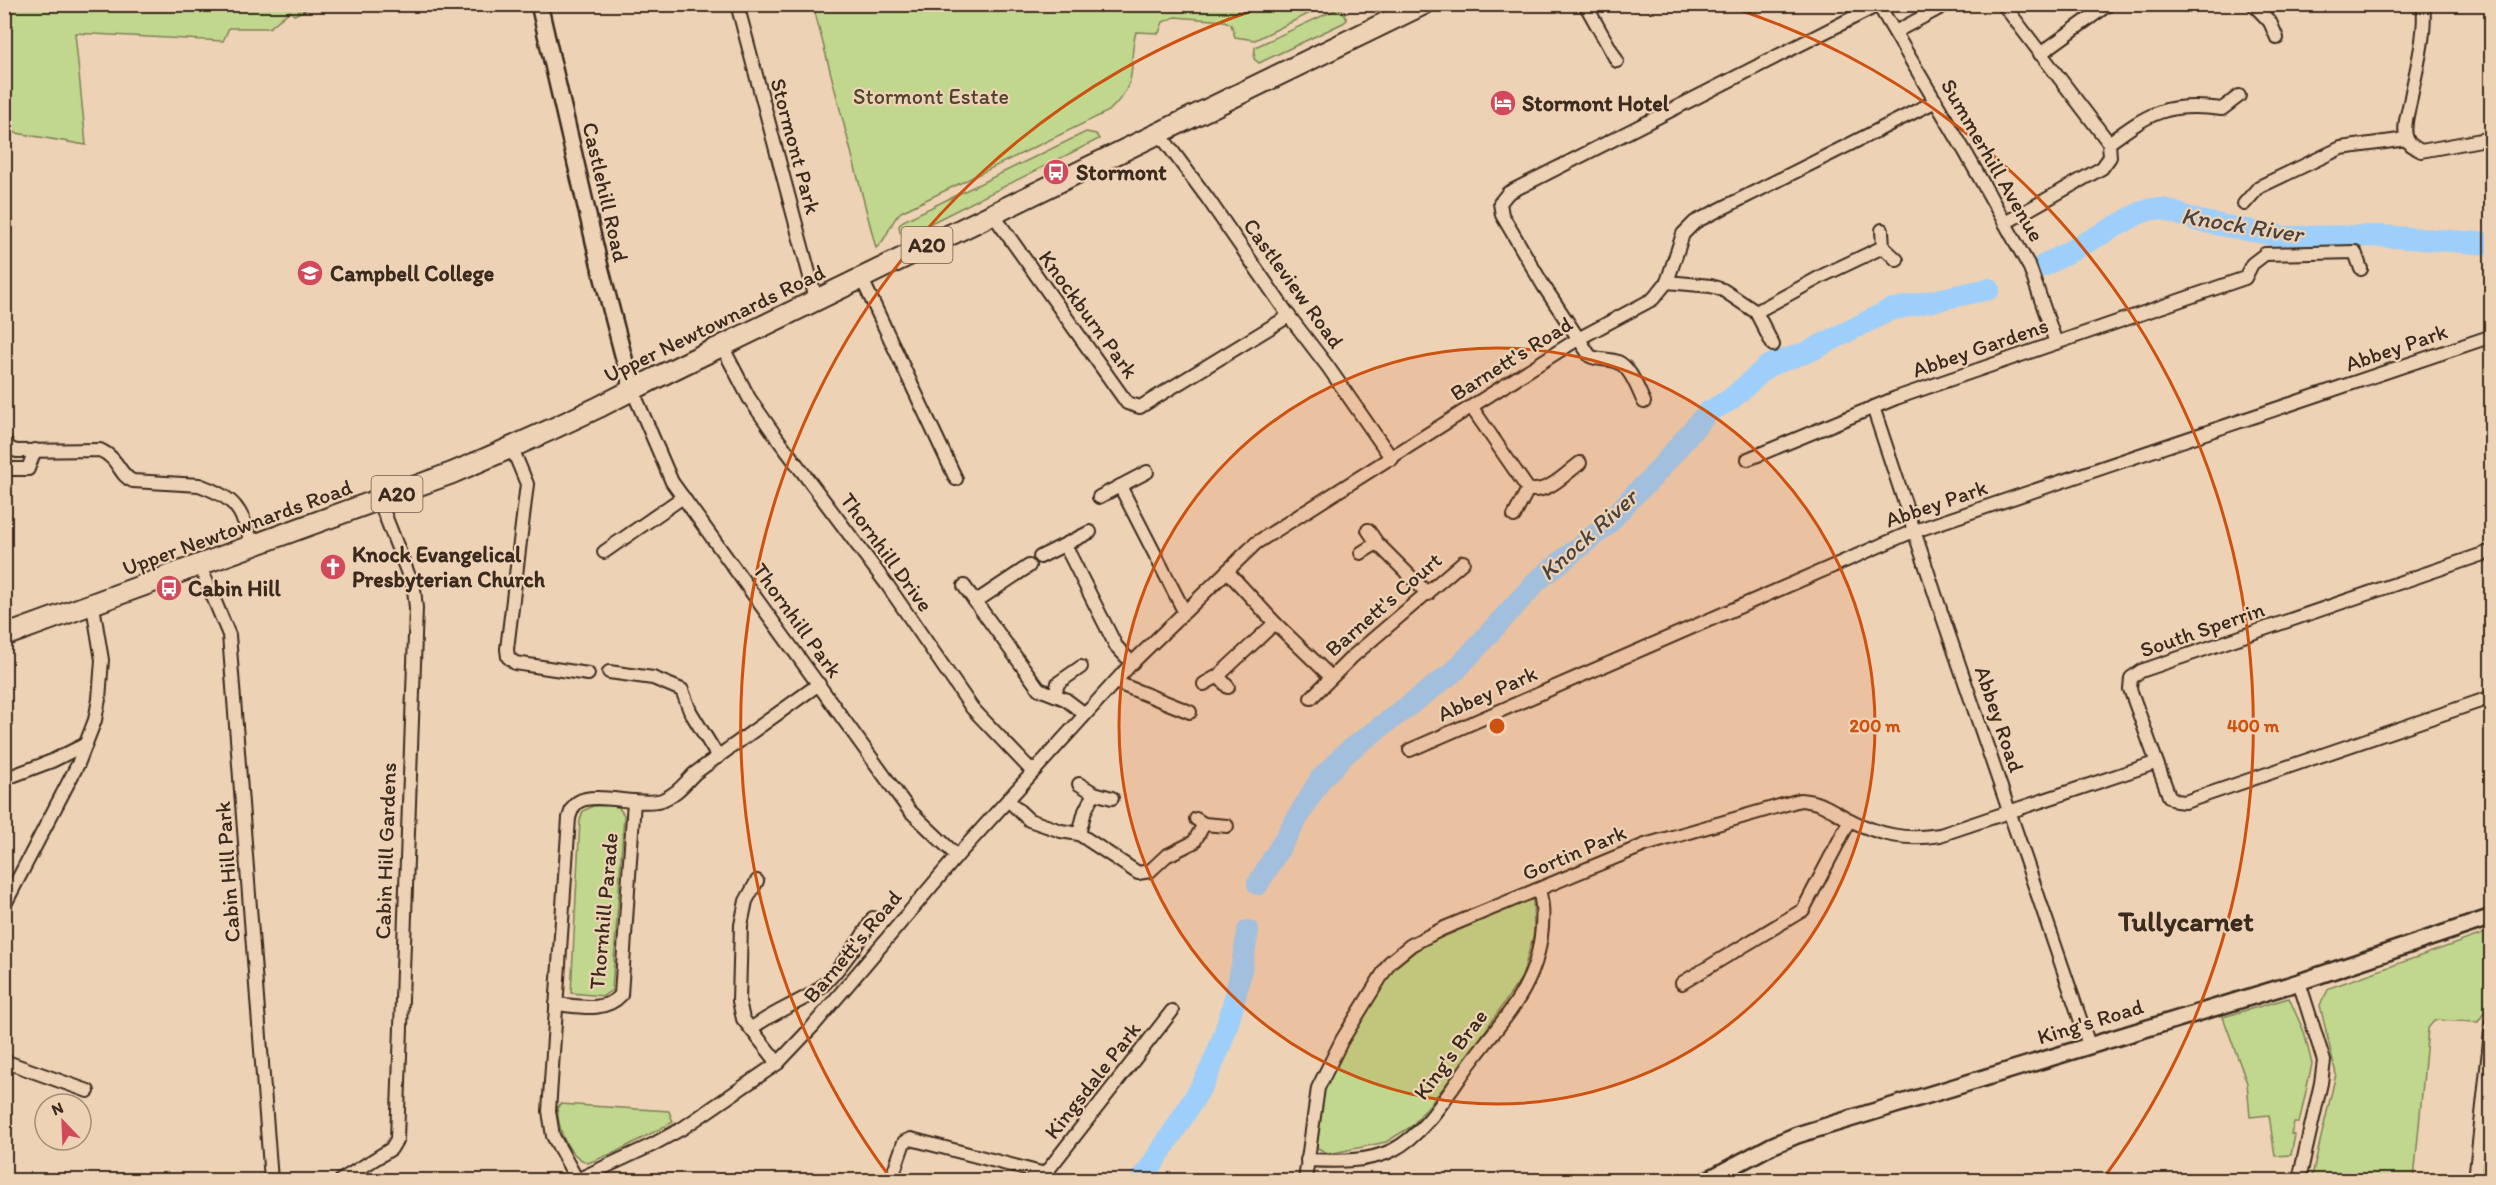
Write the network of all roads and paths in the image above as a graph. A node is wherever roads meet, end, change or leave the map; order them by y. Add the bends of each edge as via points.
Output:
1 (539, 4) edge
2 (737, 4) edge
3 (1424, 4) edge
4 (1585, 4) edge
5 (1947, 4) edge
6 (2003, 4) edge
7 (2109, 4) edge
8 (2253, 4) edge
9 (2423, 4) edge
10 (1878, 5) edge
11 (1895, 32) junction
12 (2277, 38) dead end
13 (2040, 54) junction
14 (1617, 61) dead end
15 (2239, 96) dead end
16 (1936, 101) junction
17 (1159, 133) junction
18 (2492, 138) edge
19 (2407, 139) junction
20 (2109, 143) junction
21 (2244, 204) dead end
22 (992, 213) junction
23 (2005, 223) junction
24 (1882, 230) dead end
25 (1883, 247) junction
26 (1897, 260) dead end
27 (2361, 269) dead end
28 (861, 278) junction
29 (1667, 282) junction
30 (816, 299) junction
31 (1756, 312) junction
32 (1289, 316) junction
33 (2492, 336) edge
34 (1578, 339) junction
35 (2056, 343) junction
36 (1773, 345) dead end
37 (722, 346) junction
38 (632, 389) junction
39 (1644, 402) dead end
40 (1873, 407) junction
41 (1472, 408) junction
42 (4, 440) edge
43 (512, 448) junction
44 (35, 450) junction
45 (1392, 459) junction
46 (1748, 459) dead end
47 (1580, 463) dead end
48 (4, 469) edge
49 (1147, 472) dead end
50 (956, 479) dead end
51 (1120, 486) junction
52 (1528, 489) junction
53 (683, 497) junction
54 (1099, 497) dead end
55 (379, 500) junction
56 (1514, 516) dead end
57 (1368, 530) dead end
58 (1914, 531) junction
59 (1090, 532) dead end
60 (1377, 543) junction
61 (1065, 544) junction
62 (253, 545) junction
63 (2492, 551) edge
64 (604, 552) dead end
65 (1361, 553) dead end
66 (1040, 557) dead end
67 (1463, 562) dead end
68 (200, 566) junction
69 (1029, 566) dead end
70 (1227, 571) junction
71 (964, 586) dead end
72 (1428, 594) junction
73 (975, 602) junction
74 (93, 606) junction
75 (1184, 611) junction
76 (1275, 623) junction
77 (4, 636) edge
78 (1132, 663) junction
79 (1081, 667) dead end
80 (609, 672) dead end
81 (588, 674) dead end
82 (1218, 676) junction
83 (1331, 677) junction
84 (1114, 682) junction
85 (819, 684) junction
86 (1204, 684) dead end
87 (1228, 687) dead end
88 (1055, 695) junction
89 (2492, 697) edge
90 (1311, 698) dead end
91 (1190, 712) dead end
92 (1085, 714) junction
93 (86, 744) junction
94 (1410, 750) dead end
95 (718, 757) junction
96 (2155, 763) junction
97 (1032, 771) junction
98 (4, 779) edge
99 (1079, 784) dead end
100 (1094, 793) junction
101 (1112, 798) dead end
102 (1008, 800) junction
103 (634, 801) junction
104 (2010, 812) junction
105 (1850, 820) junction
106 (1227, 826) dead end
107 (1079, 834) junction
108 (957, 856) junction
109 (757, 881) dead end
110 (1539, 890) junction
111 (4, 906) edge
112 (2492, 917) edge
113 (873, 918) dead end
114 (2299, 982) junction
115 (1682, 983) dead end
116 (556, 1004) junction
117 (1172, 1011) dead end
118 (2492, 1022) edge
119 (751, 1029) junction
120 (2089, 1045) junction
121 (4, 1061) edge
122 (777, 1064) junction
123 (88, 1091) dead end
124 (2486, 1127) edge
125 (1307, 1160) junction
126 (1044, 1178) edge
127 (271, 1180) edge
128 (341, 1180) edge
129 (577, 1180) edge
130 (891, 1180) edge
131 (1305, 1180) edge
132 (1707, 1180) edge
133 (2299, 1180) edge
134 (2475, 1180) edge

1 - 38 street, Castlehill Road
2 - 30 street, Stormont Park
3 - 17 highway, Upper Newtownards Road / A20
4 - 14 street
5 - 11 street
6 - 13 street
7 - 13 street
8 - 12 street via 2270,22
9 - 19 street via 2418,62 2405,127
10 - 11 street, Summerhill Avenue
10 - 34 street via 1508,194 1500,203 1502,215
11 - 16 street, Summerhill Avenue
13 - 20 street
15 - 20 street via 2222,109 2176,106 2145,117
16 - 23 street, Summerhill Avenue
16 - 29 street, Barnett's Road via 1695,222 1683,234
17 - 22 highway, Upper Newtownards Road / A20
17 - 32 street, Castleview Road
18 - 19 street via 2421,151
19 - 21 street via 2341,148 2259,187
20 - 23 street via 2110,157 2102,168
22 - 28 highway, Upper Newtownards Road / A20
22 - 32 street, Knockburn Park via 1127,403 1140,407
23 - 35 street, Summerhill Avenue via 2030,268
24 - 25 street
25 - 26 street
25 - 31 street
27 - 35 street, Abbey Gardens via 2355,252 2265,254 2252,264 2245,278
28 - 30 highway, Upper Newtownards Road / A20
28 - 50 street
29 - 31 street via 1723,290
29 - 34 street, Barnett's Road via 1653,299
30 - 37 highway, Upper Newtownards Road / A20
31 - 36 street
32 - 45 street, Castleview Road
33 - 58 street, Abbey Park
34 - 39 street via 1590,356 1599,361 1617,361 1626,368
34 - 41 street, Barnett's Road
35 - 40 street, Abbey Gardens
37 - 38 highway, Upper Newtownards Road / A20
37 - 97 street, Thornhill Drive via 749,398 888,586 972,708
38 - 43 highway, Upper Newtownards Road / A20
38 - 53 street, Thornhill Park via 672,482
40 - 46 street, Abbey Gardens
40 - 58 street, Abbey Road
41 - 45 street, Barnett's Road
41 - 52 street
42 - 44 street via 10,449
43 - 55 highway, Upper Newtownards Road / A20
43 - 81 street via 527,484 508,657 515,663
44 - 48 street via 28,469
44 - 62 street via 100,450 111,455 123,475 133,481 208,488 238,507
45 - 70 street, Barnett's Road via 1256,543
47 - 52 street via 1546,488
49 - 51 street
51 - 54 street
51 - 75 street
52 - 56 street
53 - 64 street
53 - 85 street, Thornhill Park
55 - 62 highway, Upper Newtownards Road / A20
55 - 128 street, Cabin Hill Gardens via 414,590 416,608 397,1139 383,1155
57 - 60 street
58 - 94 street, Abbey Park
58 - 104 street, Abbey Road
59 - 61 street
60 - 65 street
60 - 72 street
61 - 66 street
61 - 78 street via 1116,646
62 - 68 highway, Upper Newtownards Road / A20
63 - 96 street, South Sperrin via 2141,671 2131,678 2130,689
67 - 72 street, Barnett's Court
68 - 74 highway, Upper Newtownards Road / A20
68 - 127 street, Cabin Hill Park via 229,635
69 - 73 street
70 - 75 street, Barnett's Road
70 - 76 street, Barnett's Court
71 - 73 street
72 - 83 street, Barnett's Court
73 - 88 street via 1039,689
74 - 77 highway, Upper Newtownards Road / A20
74 - 93 street via 100,641 101,678 95,720
75 - 78 street, Barnett's Road
76 - 82 street
76 - 83 street, Barnett's Court
78 - 84 street, Barnett's Road
79 - 88 street via 1058,683
80 - 95 street via 653,678 682,690
82 - 86 street
82 - 87 street
83 - 90 street, Barnett's Court
84 - 91 street
84 - 92 street, Barnett's Road
85 - 95 street, Thornhill Parade
85 - 108 street, Thornhill Park via 909,810
88 - 92 street
89 - 96 street, South Sperrin via 2185,802 2169,796
92 - 97 street, Barnett's Road
93 - 98 street
93 - 111 street
95 - 103 street, Thornhill Parade via 663,799
96 - 104 street, Gortin Park
97 - 102 street, Barnett's Road
99 - 100 street
100 - 101 street
100 - 107 street
102 - 107 street via 1029,820
102 - 108 street, Barnett's Road
103 - 116 street, Thornhill Parade via 589,799 578,801 572,808
103 - 116 street, Thornhill Parade via 621,995 605,1007
104 - 105 street, Gortin Park via 1918,839 1886,836
104 - 120 street, Abbey Road
105 - 110 street, Gortin Park via 1818,802 1800,800 1645,844
105 - 115 street via 1803,910
106 - 107 street via 1200,821 1194,842 1166,855 1150,871 1138,873
108 - 122 street, Barnett's Road
109 - 119 street via 746,901 741,925 739,1000 743,1018
110 - 125 street, Gortin Park via 1432,934 1390,962 1318,1088
110 - 125 street, King's Brae via 1544,906 1543,924 1528,982 1423,1125 1392,1150 1366,1158
112 - 114 street, King's Road
113 - 119 street via 856,945 813,993 769,1015
114 - 120 street, King's Road
114 - 133 street via 2324,1061
116 - 129 street, Thornhill Parade via 549,1111 553,1136
117 - 126 street, Kingsdale Park
118 - 124 street
119 - 122 street
120 - 132 street, King's Road via 1797,1135
121 - 123 street
122 - 129 street, Barnett's Road via 682,1128
124 - 134 street
125 - 131 street, Gortin Park
126 - 130 street, Kingsdale Park via 911,1139 904,1142

